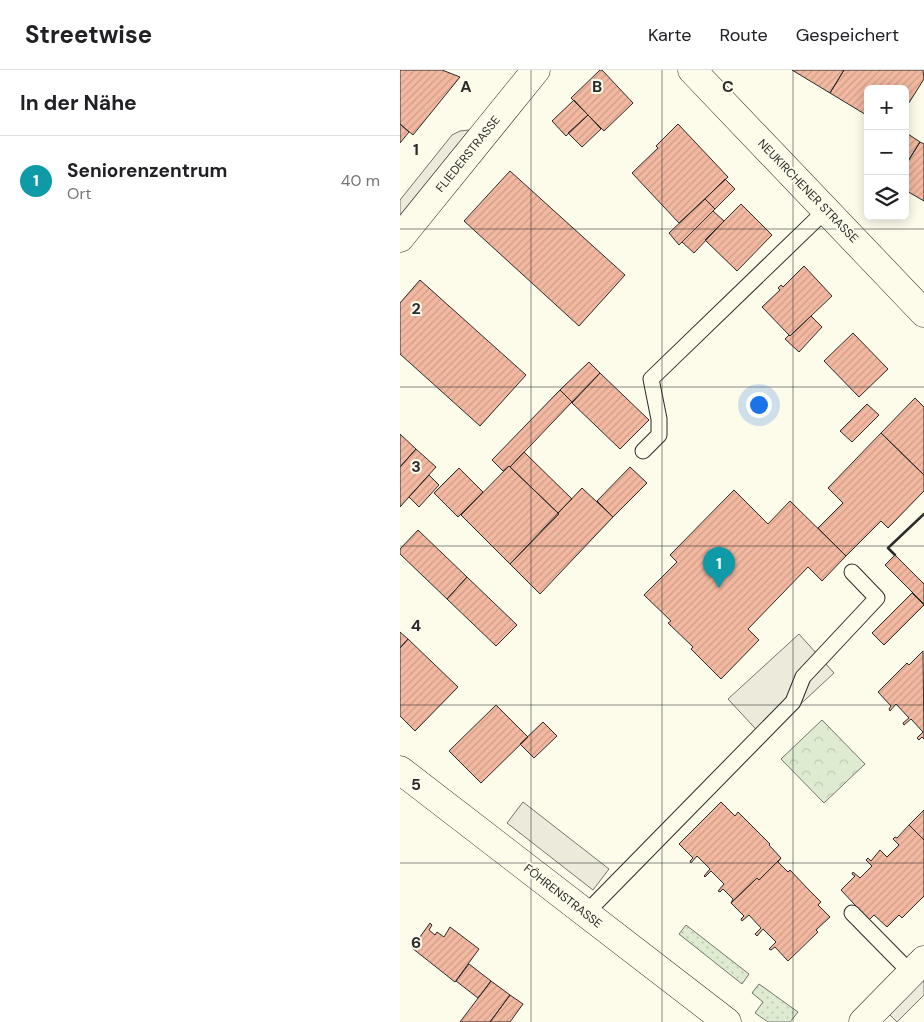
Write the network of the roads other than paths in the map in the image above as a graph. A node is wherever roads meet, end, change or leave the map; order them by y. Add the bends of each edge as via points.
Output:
1 (536, 70) edge
2 (692, 70) edge
3 (826, 210) junction
4 (400, 238) edge
5 (924, 313) edge
6 (643, 451) dead end
7 (852, 572) dead end
8 (400, 770) edge
9 (586, 913) junction
10 (852, 913) dead end
11 (918, 966) edge
12 (726, 1022) edge
13 (863, 1022) edge

1 - 4 street, FLIEDERSTRASSE
2 - 3 street, NEUKIRCHENER STRASSE
3 - 5 street, NEUKIRCHENER STRASSE
3 - 6 lane via 651,379 659,435
7 - 9 lane via 877,598 802,677 793,702
8 - 9 street, FÖHRENSTRASSE
9 - 12 street, FÖHRENSTRASSE
10 - 11 lane
11 - 13 street

